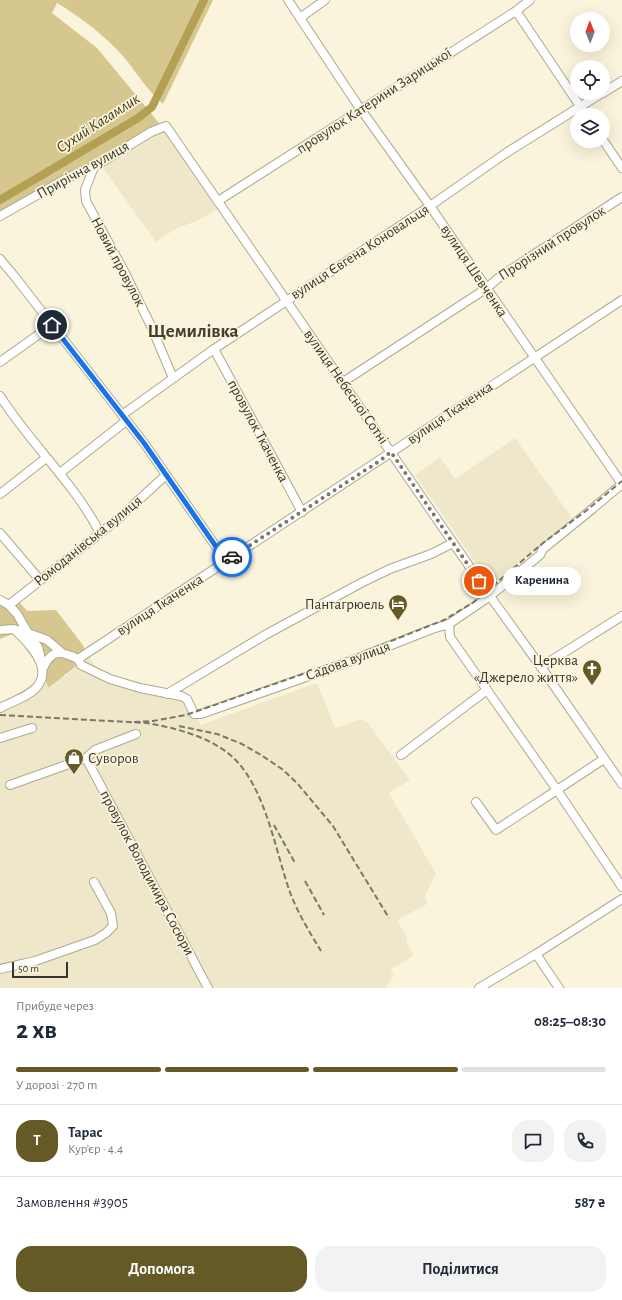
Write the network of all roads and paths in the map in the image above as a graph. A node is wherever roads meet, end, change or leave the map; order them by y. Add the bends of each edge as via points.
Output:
1 (288, 0) edge
2 (324, 0) edge
3 (530, 0) edge
4 (516, 11) junction
5 (300, 18) junction
6 (622, 81) edge
7 (610, 89) edge
8 (591, 100) edge
9 (580, 106) junction
10 (361, 110) junction
11 (166, 126) joint
12 (608, 148) edge
13 (94, 167) junction
14 (622, 168) edge
15 (622, 197) edge
16 (218, 201) junction
17 (430, 206) junction
18 (0, 216) edge
19 (0, 259) edge
20 (487, 288) junction
21 (622, 300) edge
22 (286, 301) junction
23 (52, 325) junction
24 (214, 349) junction
25 (533, 358) junction
26 (0, 362) edge
27 (173, 378) junction
28 (342, 382) junction
29 (0, 396) edge
30 (124, 418) junction
31 (391, 452) junction
32 (46, 458) junction
33 (60, 473) junction
34 (166, 475) junction
35 (622, 484) edge
36 (0, 494) edge
37 (302, 512) junction
38 (0, 533) edge
39 (100, 533) junction
40 (453, 543) junction
41 (226, 561) junction
42 (40, 580) junction
43 (490, 596) junction
44 (0, 600) edge
45 (9, 605) junction
46 (622, 616) edge
47 (449, 624) junction
48 (14, 629) junction
49 (0, 630) edge
50 (28, 633) junction
51 (61, 652) junction
52 (78, 659) junction
53 (541, 667) junction
54 (43, 668) junction
55 (488, 690) junction
56 (167, 694) junction
57 (0, 708) edge
58 (32, 728) dead end
59 (136, 734) dead end
60 (0, 738) edge
61 (401, 755) dead end
62 (86, 758) junction
63 (604, 759) junction
64 (622, 784) edge
65 (10, 785) dead end
66 (557, 790) junction
67 (476, 802) dead end
68 (94, 882) dead end
69 (622, 887) edge
70 (622, 899) edge
71 (536, 954) junction
72 (0, 969) edge
73 (208, 988) edge
74 (479, 988) edge
75 (559, 988) edge

1 - 5 street, вулиця Шевченка
2 - 5 street
3 - 4 street, провулок Катерини Зарицької
4 - 9 street
4 - 10 street, провулок Катерини Зарицької
5 - 10 street, вулиця Шевченка
6 - 7 street, вулиця Євгена Коновальця
8 - 9 street, вулиця Євгена Коновальця
9 - 17 street, вулиця Євгена Коновальця
10 - 16 street, провулок Катерини Зарицької
10 - 17 street, вулиця Шевченка
11 - 13 street, Прирічна вулиця via 151,132
11 - 16 street, вулиця Небесної Сотні
12 - 14 street
13 - 18 street, Прирічна вулиця
13 - 27 street, Новий провулок via 85,190 86,201 145,312
15 - 20 street, Прорізний провулок via 530,256
16 - 22 street, вулиця Небесної Сотні
17 - 20 street, вулиця Шевченка
17 - 22 street, вулиця Євгена Коновальця
19 - 23 street
20 - 25 street, вулиця Шевченка
20 - 28 street, Прорізний провулок
21 - 25 street, вулиця Ткаченка
22 - 24 street, вулиця Євгена Коновальця
22 - 28 street, вулиця Небесної Сотні
23 - 26 street
23 - 30 street
24 - 27 street, вулиця Євгена Коновальця
24 - 37 street, провулок Ткаченка
25 - 31 street, вулиця Ткаченка
25 - 35 street, вулиця Шевченка
27 - 30 street, вулиця Євгена Коновальця
28 - 31 street, вулиця Небесної Сотні
29 - 32 street via 12,416
30 - 33 street, вулиця Євгена Коновальця
30 - 34 street
31 - 37 street, вулиця Ткаченка
31 - 40 street, вулиця Небесної Сотні
32 - 33 street
32 - 36 street
33 - 39 street
34 - 39 street, Ромоданівська вулиця
34 - 41 street
35 - 43 street, Садова вулиця
37 - 41 street, вулиця Ткаченка
38 - 42 street
39 - 42 street, Ромоданівська вулиця
40 - 43 street, вулиця Небесної Сотні
40 - 56 street via 360,583 264,635
41 - 52 street, вулиця Ткаченка
42 - 45 street, Ромоданівська вулиця
43 - 47 street, Садова вулиця
43 - 53 street, вулиця Небесної Сотні
44 - 45 street
45 - 50 street
46 - 53 street
47 - 55 street via 450,637
47 - 56 street, Садова вулиця via 201,714 194,714 187,699
48 - 49 street
48 - 50 street
48 - 54 street via 30,646
50 - 51 street via 47,640
50 - 54 street via 38,647
51 - 52 street
51 - 54 street via 55,653 46,661
52 - 56 street via 81,665 110,679
53 - 63 street, вулиця Небесної Сотні
54 - 57 street via 39,685 28,694
55 - 61 street
55 - 66 street
58 - 60 street
59 - 62 street via 95,750
62 - 65 street
62 - 73 street, провулок Володимира Сосюри
63 - 64 street, вулиця Небесної Сотні
63 - 66 street
66 - 67 street via 496,830
66 - 69 street
68 - 72 street via 111,913 113,926 106,933 94,940 35,961
70 - 71 street
71 - 74 street
71 - 75 street

